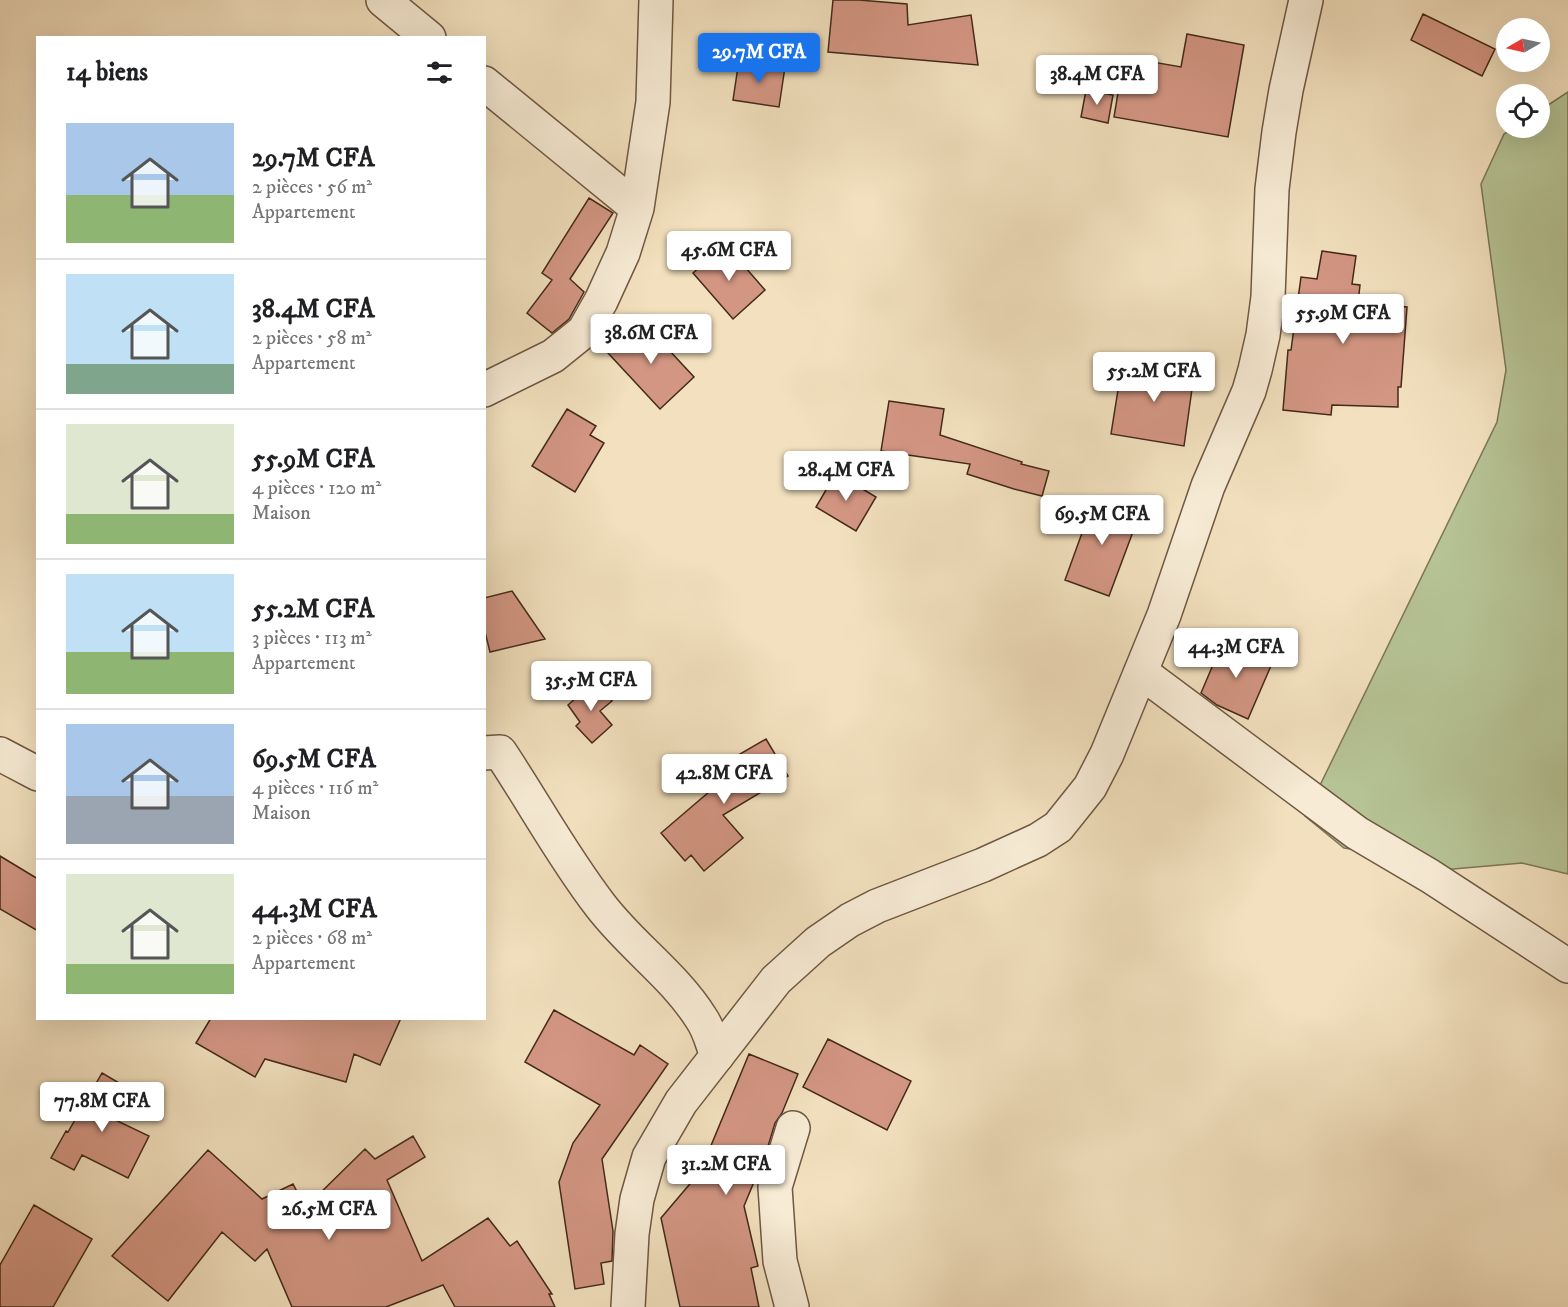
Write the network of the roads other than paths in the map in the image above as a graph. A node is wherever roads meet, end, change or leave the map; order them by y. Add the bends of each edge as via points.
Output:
1 (383, 0) edge
2 (656, 0) edge
3 (1306, 0) edge
4 (427, 36) edge
5 (486, 86) edge
6 (637, 208) junction
7 (486, 389) edge
8 (1141, 672) junction
9 (490, 746) edge
10 (0, 754) edge
11 (36, 773) edge
12 (1568, 966) edge
13 (717, 1056) junction
14 (793, 1128) dead end
15 (628, 1307) edge
16 (792, 1307) edge

1 - 4 street
2 - 6 street via 653,102
3 - 8 street via 1279,132 1272,189 1268,297 1255,370 1217,461 1184,562
5 - 6 street
6 - 7 street via 623,253 584,331 553,356
8 - 12 street via 1358,833
8 - 13 street via 1090,787 1058,827 1017,850 849,920 776,980
9 - 13 street via 600,906 689,999 703,1020
10 - 11 street
13 - 15 street via 681,1102 649,1157 632,1234
14 - 16 street via 775,1186 780,1261

